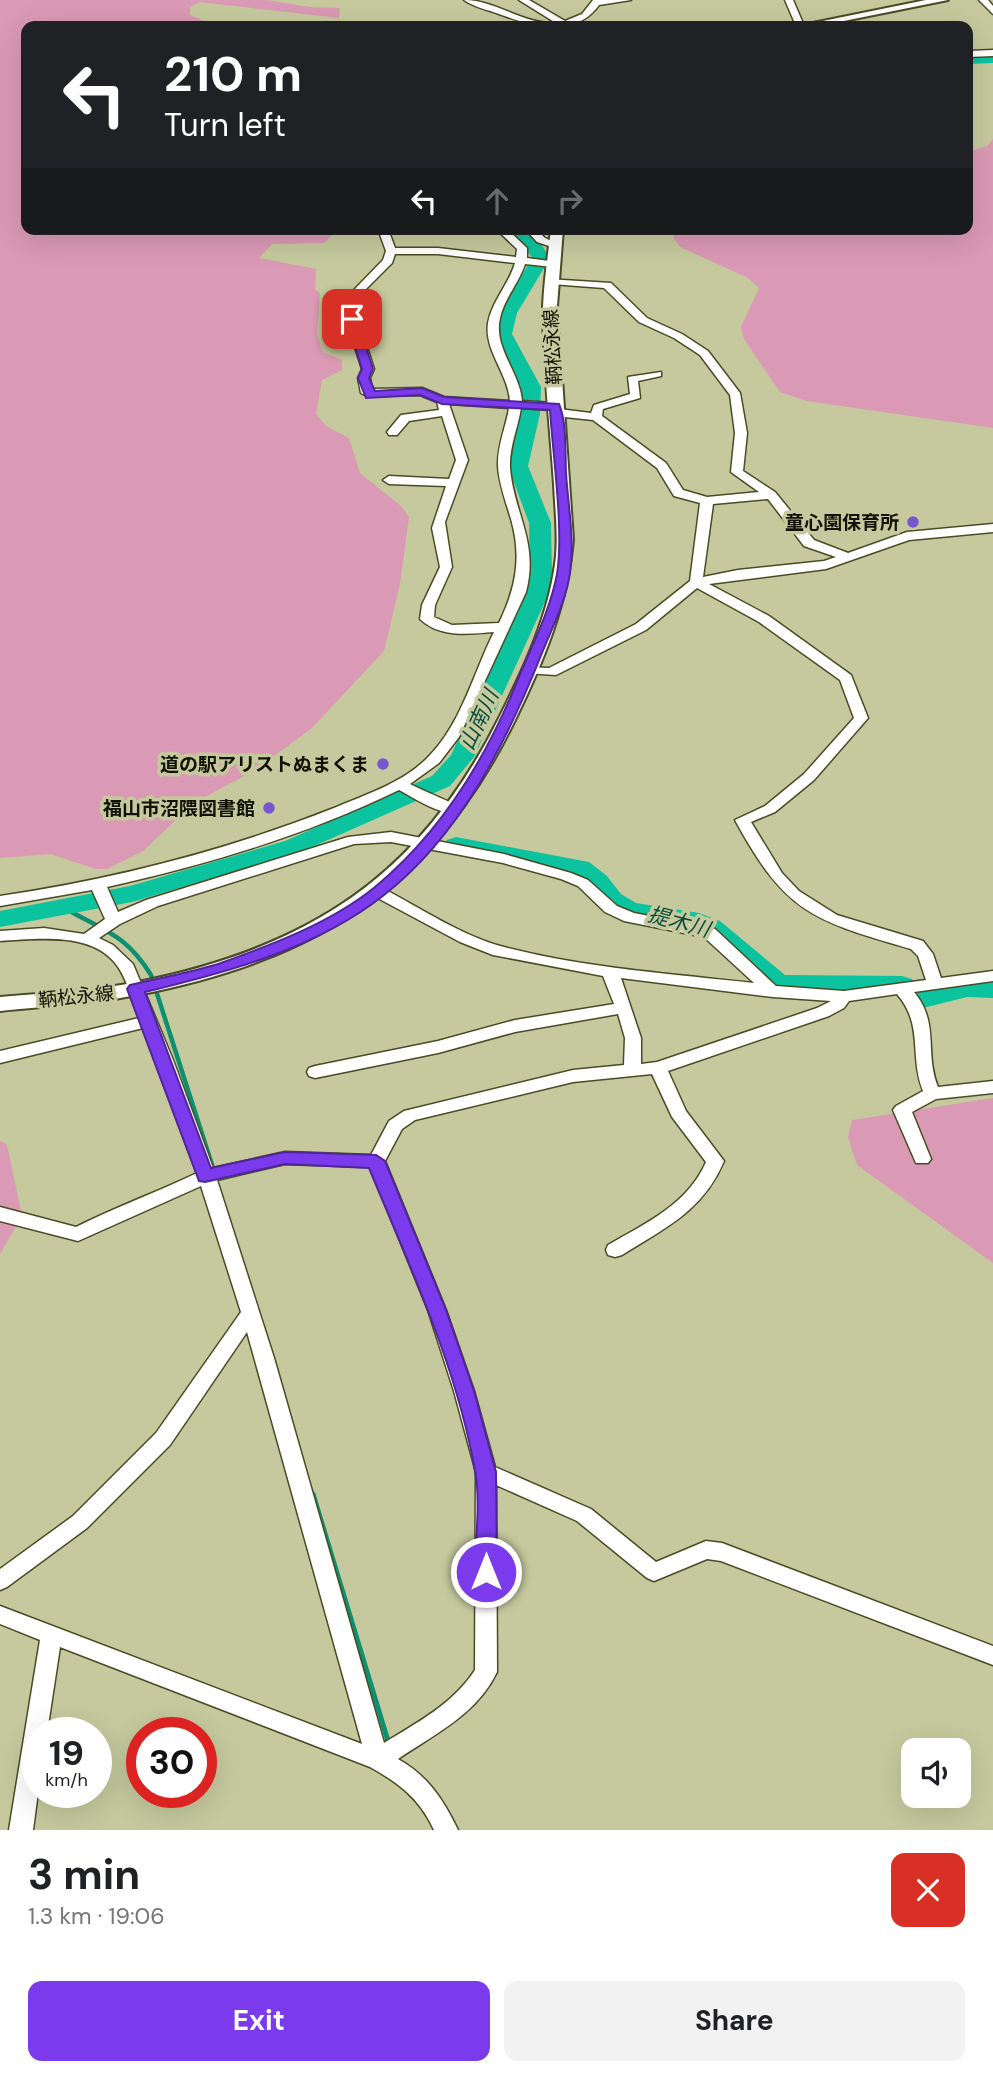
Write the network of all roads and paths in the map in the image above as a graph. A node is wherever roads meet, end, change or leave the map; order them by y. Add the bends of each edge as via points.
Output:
1 (468, 0) edge
2 (523, 0) edge
3 (627, 0) edge
4 (789, 0) edge
5 (943, 0) edge
6 (982, 0) edge
7 (596, 2) edge
8 (993, 11) edge
9 (526, 21) edge
10 (552, 21) edge
11 (575, 21) edge
12 (798, 21) edge
13 (830, 21) edge
14 (993, 53) edge
15 (973, 54) edge
16 (993, 63) edge
17 (973, 64) edge
18 (385, 235) edge
19 (508, 235) edge
20 (536, 235) edge
21 (556, 237) edge
22 (391, 251) junction
23 (522, 262) junction
24 (550, 270) junction
25 (657, 374) dead end
26 (445, 406) junction
27 (519, 406) junction
28 (551, 408) junction
29 (596, 417) junction
30 (393, 432) dead end
31 (389, 481) dead end
32 (453, 483) junction
33 (771, 495) junction
34 (707, 501) junction
35 (993, 528) edge
36 (847, 557) junction
37 (696, 582) junction
38 (503, 627) junction
39 (530, 670) junction
40 (403, 786) junction
41 (454, 809) junction
42 (427, 845) junction
43 (98, 886) junction
44 (378, 892) junction
45 (0, 901) edge
46 (103, 926) junction
47 (0, 936) edge
48 (610, 972) junction
49 (993, 976) edge
50 (935, 984) junction
51 (140, 988) junction
52 (901, 988) junction
53 (773, 992) junction
54 (844, 996) junction
55 (0, 1004) edge
56 (624, 1008) junction
57 (149, 1021) junction
58 (0, 1057) edge
59 (658, 1068) junction
60 (632, 1069) junction
61 (314, 1072) dead end
62 (993, 1087) edge
63 (932, 1093) junction
64 (922, 1159) dead end
65 (376, 1161) junction
66 (212, 1175) junction
67 (0, 1214) edge
68 (615, 1250) dead end
69 (251, 1312) junction
70 (486, 1472) junction
71 (0, 1581) edge
72 (0, 1615) edge
73 (51, 1635) junction
74 (993, 1656) edge
75 (377, 1760) junction
76 (21, 1830) edge
77 (446, 1830) edge

1 - 9 street
2 - 10 street
3 - 7 street
4 - 12 street
5 - 13 main road
6 - 8 street
7 - 11 street via 591,13
14 - 15 street
16 - 17 street
18 - 22 street
19 - 23 street via 522,248
20 - 21 street via 541,240
21 - 24 main road, 鞆松永線
22 - 23 street via 453,252
22 - 26 street via 388,261 357,292 352,319 368,369 364,378 367,393 422,391
23 - 24 street
23 - 27 street via 497,311 494,331
24 - 28 main road, 鞆松永線
24 - 33 street via 607,285 643,320 704,353 736,395 741,433 737,471
25 - 29 street via 632,379 636,396 598,407
26 - 27 street
26 - 30 street via 405,418
26 - 32 street via 462,460
27 - 28 street
27 - 38 street via 504,448 504,469 524,537 524,572
28 - 29 street
28 - 39 main road, 鞆松永線 via 565,539 564,574
29 - 34 street via 662,466 678,493
31 - 32 street
32 - 38 street via 437,530 446,566 425,610 427,619 448,628
33 - 34 street
33 - 36 street via 809,543
34 - 37 street
35 - 36 street via 907,536
36 - 37 street via 826,565
37 - 39 street via 641,628 551,672
37 - 50 street via 764,619 846,678 861,718 809,777 771,808 742,820 757,850 779,882 811,909 916,945 925,954
38 - 40 street via 465,711 437,757
39 - 41 main road, 鞆松永線 via 487,764
40 - 41 street
40 - 43 street via 254,842
41 - 42 main road, 鞆松永線
42 - 44 main road, 鞆松永線
42 - 46 street via 391,837 353,840 152,903
42 - 53 street via 566,876 583,883 611,909 709,933
43 - 45 street
43 - 46 street
44 - 48 street via 499,951
44 - 51 main road, 鞆松永線 via 271,951
46 - 47 street
46 - 51 street via 107,949 125,964
48 - 53 street
48 - 56 street
49 - 50 street
50 - 52 street
51 - 55 main road, 鞆松永線
51 - 57 street
52 - 54 street
52 - 63 street via 923,1016 926,1082
53 - 54 street
54 - 59 street via 823,1012
56 - 60 street via 633,1038
56 - 61 street via 514,1026
57 - 58 street
57 - 66 street
59 - 60 street
59 - 68 street via 677,1113 715,1161 710,1180 695,1199
60 - 65 street via 573,1076 410,1115 395,1125
62 - 63 street
63 - 64 street via 902,1110
65 - 66 street via 285,1158
65 - 70 street via 437,1310
66 - 67 street via 78,1234
66 - 69 street
69 - 71 street via 163,1439 80,1522
69 - 75 street
70 - 74 street via 584,1515 654,1572 706,1550 722,1552
70 - 75 street via 486,1672 476,1691 446,1718
72 - 73 street
73 - 75 street
73 - 76 street
75 - 77 street via 404,1774 431,1797

